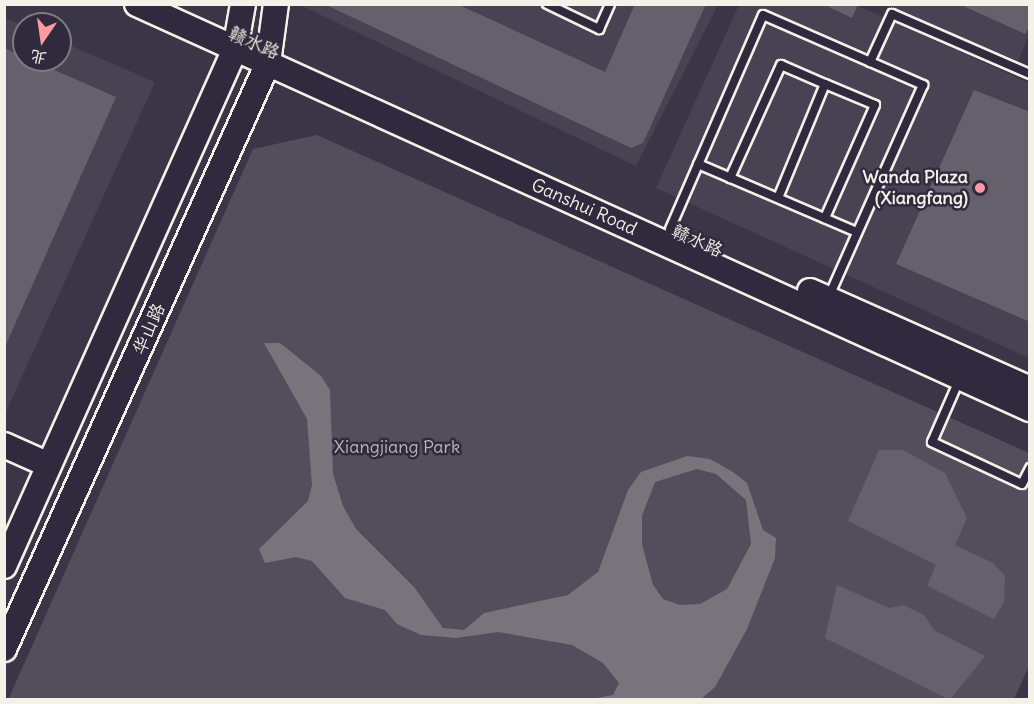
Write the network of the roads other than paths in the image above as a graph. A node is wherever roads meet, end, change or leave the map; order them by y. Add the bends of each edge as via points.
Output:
1 (137, 4) edge
2 (168, 4) edge
3 (243, 4) edge
4 (276, 4) edge
5 (547, 4) edge
6 (610, 4) edge
7 (237, 42) junction
8 (269, 57) junction
9 (870, 62) junction
10 (1029, 74) edge
11 (825, 84) junction
12 (698, 164) junction
13 (730, 178) junction
14 (778, 198) junction
15 (825, 218) junction
16 (670, 229) junction
17 (857, 232) junction
18 (827, 299) junction
19 (960, 378) junction
20 (1029, 389) edge
21 (1029, 409) edge
22 (4, 445) edge
23 (49, 465) junction
24 (1029, 468) edge
25 (4, 566) edge
26 (4, 649) edge

1 - 7 main road, Ganshui Road
2 - 7 main road, 赣水路
3 - 7 main road, 华山路
4 - 8 main road, 华山路
5 - 6 lane via 599,29
7 - 8 main road, Ganshui Road
7 - 23 main road, 华山路
8 - 16 main road, 赣水路
8 - 19 main road, Ganshui Road
8 - 26 main road, 华山路
9 - 10 lane via 892,14
9 - 12 lane via 763,15
9 - 17 lane via 923,85
11 - 13 lane via 781,65
11 - 14 lane
11 - 15 lane via 875,105
12 - 13 lane
12 - 16 lane
13 - 14 lane
14 - 15 lane
15 - 17 lane
16 - 18 main road, 赣水路
17 - 18 lane
18 - 20 main road, 赣水路
19 - 21 main road, Ganshui Road
19 - 24 lane via 932,442 1022,483
22 - 23 main road
23 - 25 main road, 华山路

